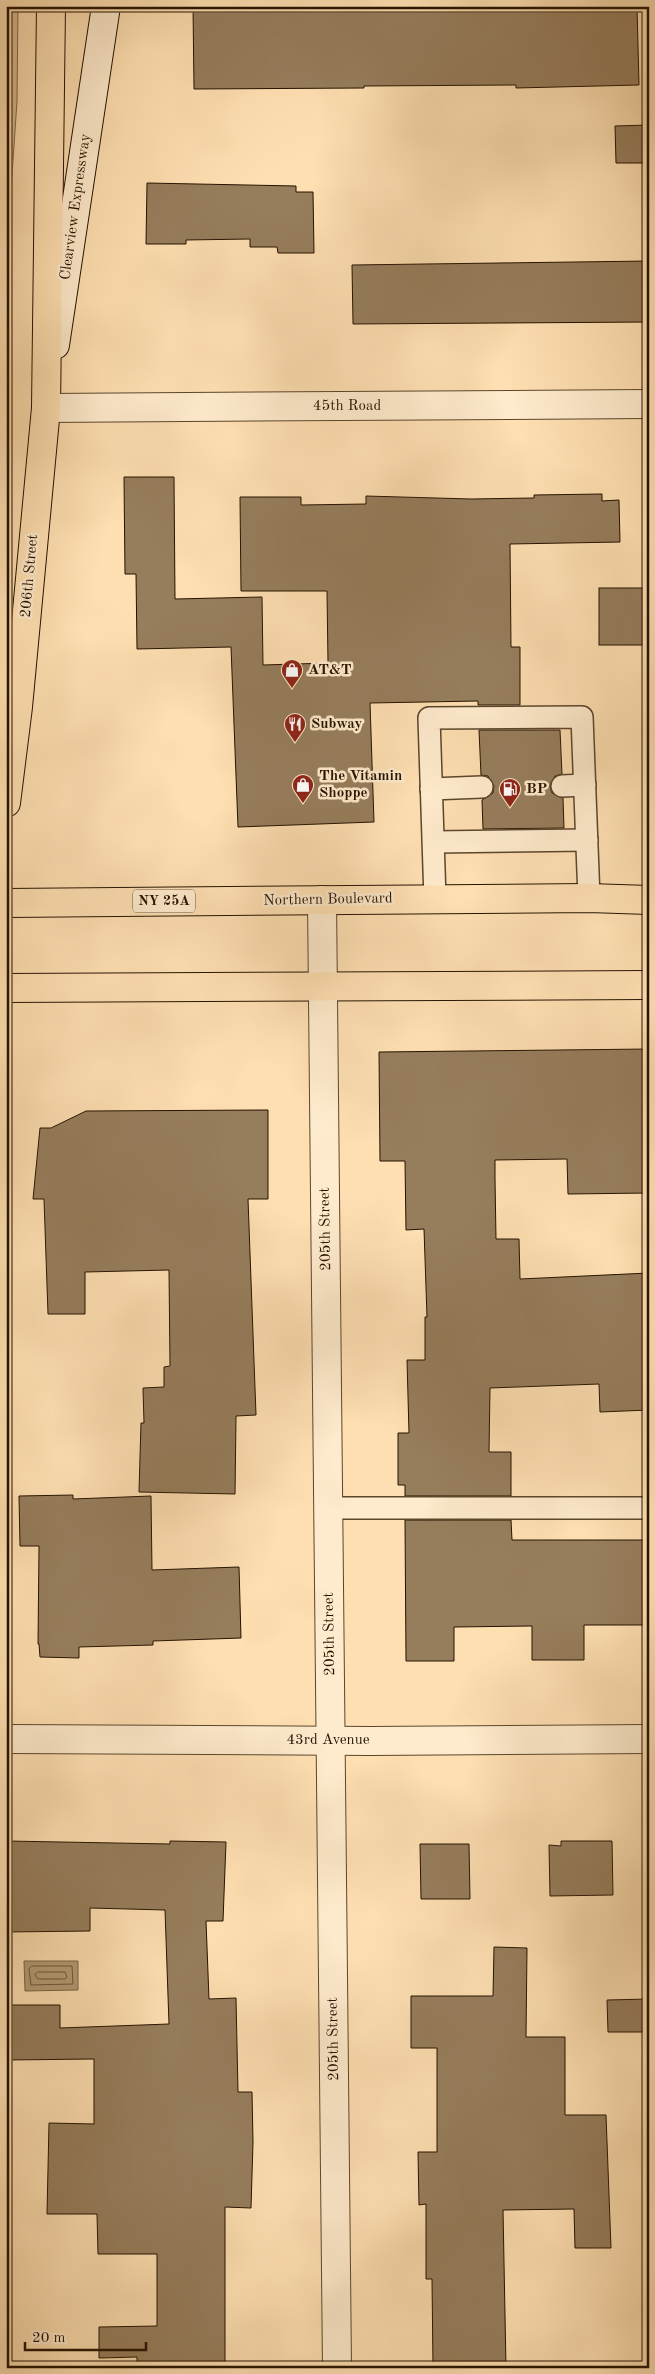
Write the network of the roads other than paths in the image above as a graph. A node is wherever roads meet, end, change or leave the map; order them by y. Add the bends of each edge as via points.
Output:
1 (51, 6) edge
2 (106, 6) edge
3 (649, 404) edge
4 (46, 408) junction
5 (585, 785) junction
6 (562, 786) dead end
7 (482, 787) dead end
8 (431, 789) junction
9 (6, 803) edge
10 (587, 840) junction
11 (434, 842) junction
12 (589, 898) junction
13 (435, 899) junction
14 (322, 900) junction
15 (649, 900) edge
16 (6, 903) edge
17 (649, 985) edge
18 (324, 986) junction
19 (6, 988) edge
20 (329, 1508) junction
21 (649, 1508) edge
22 (6, 1739) edge
23 (649, 1739) edge
24 (331, 1740) junction
25 (337, 2368) edge

1 - 4 main road, 206th Street
2 - 4 street, Clearview Expressway
3 - 4 street, 45th Road
4 - 9 main road, 206th Street
5 - 6 lane
5 - 8 lane via 582,717 429,718
5 - 10 lane
7 - 8 lane
8 - 11 lane
10 - 11 lane
10 - 12 lane
11 - 13 lane
12 - 13 main road, Northern Boulevard / NY 25A
12 - 15 main road, Northern Boulevard / NY 25A
13 - 14 main road, Northern Boulevard / NY 25A
14 - 16 main road, Northern Boulevard / NY 25A
14 - 18 street, 205th Street
17 - 18 main road
18 - 19 main road
18 - 20 street, 205th Street
20 - 21 lane
20 - 24 street, 205th Street
22 - 24 street, 43rd Avenue
23 - 24 street, 43rd Avenue
24 - 25 street, 205th Street

